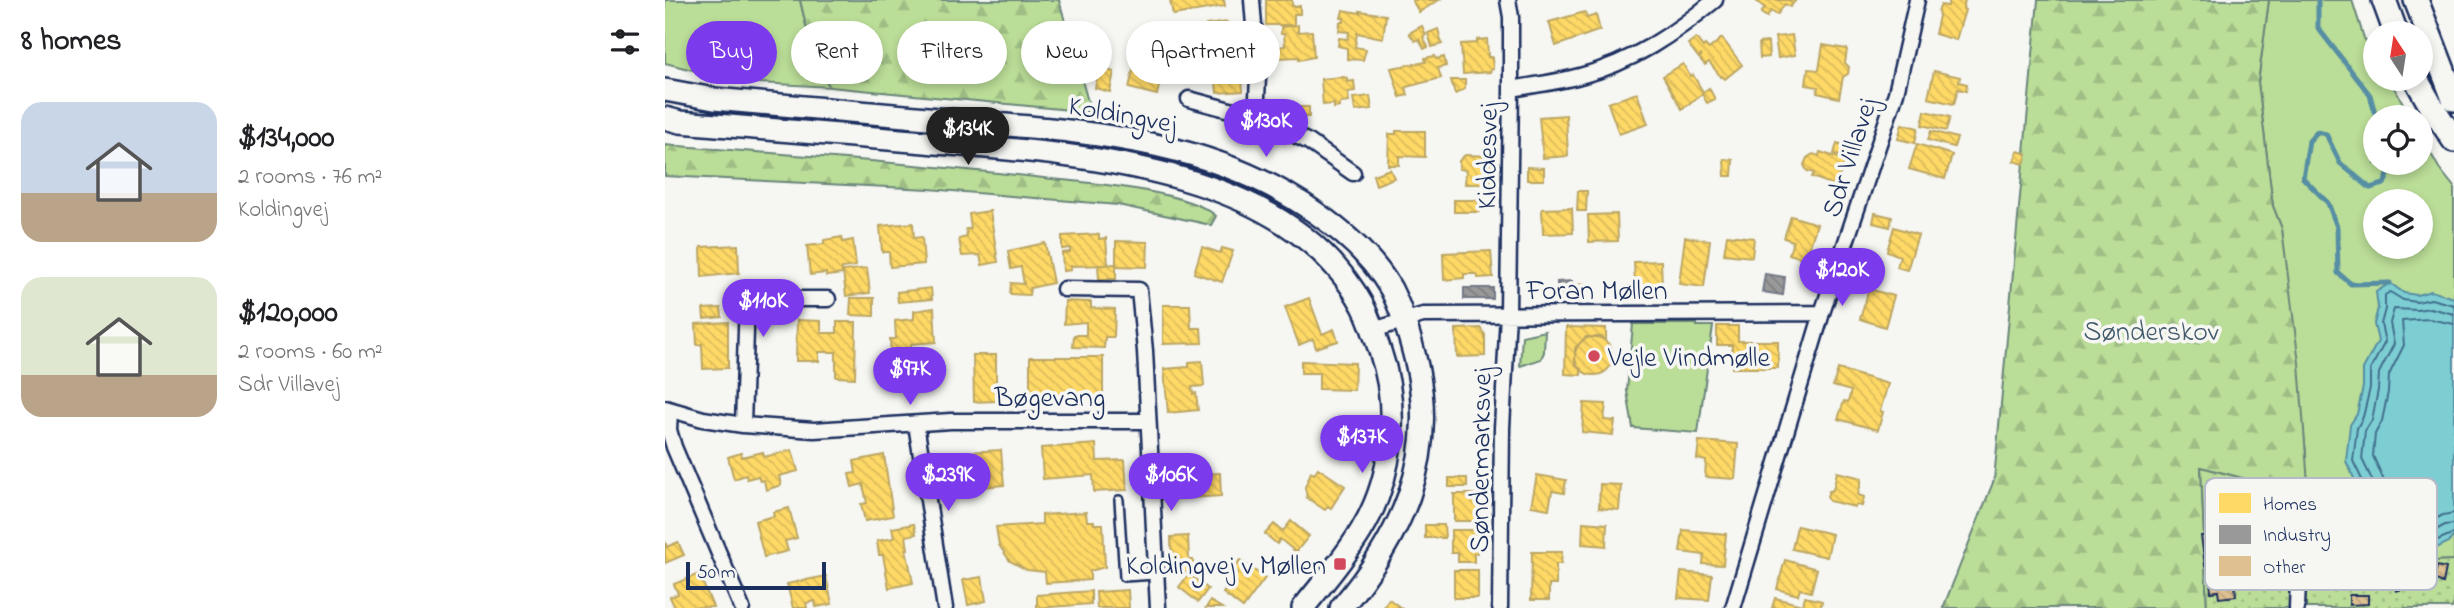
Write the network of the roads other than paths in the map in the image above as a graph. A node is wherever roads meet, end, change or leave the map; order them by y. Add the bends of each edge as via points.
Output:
1 (1252, 0) edge
2 (1508, 0) edge
3 (1715, 0) edge
4 (1917, 0) edge
5 (2384, 0) edge
6 (2416, 0) edge
7 (2392, 21) edge
8 (1511, 89) junction
9 (665, 90) edge
10 (2423, 91) edge
11 (1189, 99) dead end
12 (2454, 99) edge
13 (1256, 117) junction
14 (665, 118) edge
15 (2454, 140) edge
16 (1353, 173) dead end
17 (1064, 289) dead end
18 (828, 299) dead end
19 (1508, 313) junction
20 (1822, 313) junction
21 (1404, 319) junction
22 (1373, 330) junction
23 (667, 409) edge
24 (1148, 421) junction
25 (916, 424) junction
26 (743, 425) junction
27 (1119, 500) dead end
28 (1156, 575) junction
29 (2298, 590) edge
30 (742, 608) edge
31 (945, 608) edge
32 (1158, 608) edge
33 (1303, 608) edge
34 (1341, 608) edge
35 (1500, 608) edge
36 (1733, 608) edge
37 (2297, 608) edge

1 - 13 street
2 - 8 street, Kiddesvej
3 - 8 street via 1678,31 1634,56 1582,76
4 - 20 street, Sdr Villavej via 1896,93
5 - 7 main road
6 - 12 main road
8 - 19 street, Kiddesvej
9 - 21 main road, Koldingvej via 714,99 1070,130 1203,156 1284,191 1333,225 1373,263
10 - 15 main road
11 - 13 street
13 - 16 street via 1310,142
14 - 22 main road, Koldingvej via 982,147 1105,161 1171,174 1224,192 1276,218 1312,245 1345,281
17 - 24 street, Bøgevang via 1139,290
18 - 26 street via 747,299
19 - 20 street, Foran Møllen
19 - 21 street, Foran Møllen
19 - 35 street, Søndermarksvej
20 - 36 street, Sdr Villavej
21 - 22 street, Foran Møllen
21 - 34 main road, Koldingvej via 1421,386 1423,415 1412,490 1393,535
22 - 33 main road, Koldingvej via 1386,367 1392,407 1382,483 1363,529
23 - 26 street, Bøgevang
23 - 30 street via 674,447
24 - 25 street, Bøgevang
24 - 28 street, Bøgevang
25 - 26 street, Bøgevang via 814,430
25 - 31 street
27 - 28 lane via 1124,577
28 - 32 street, Bøgevang
29 - 37 street

